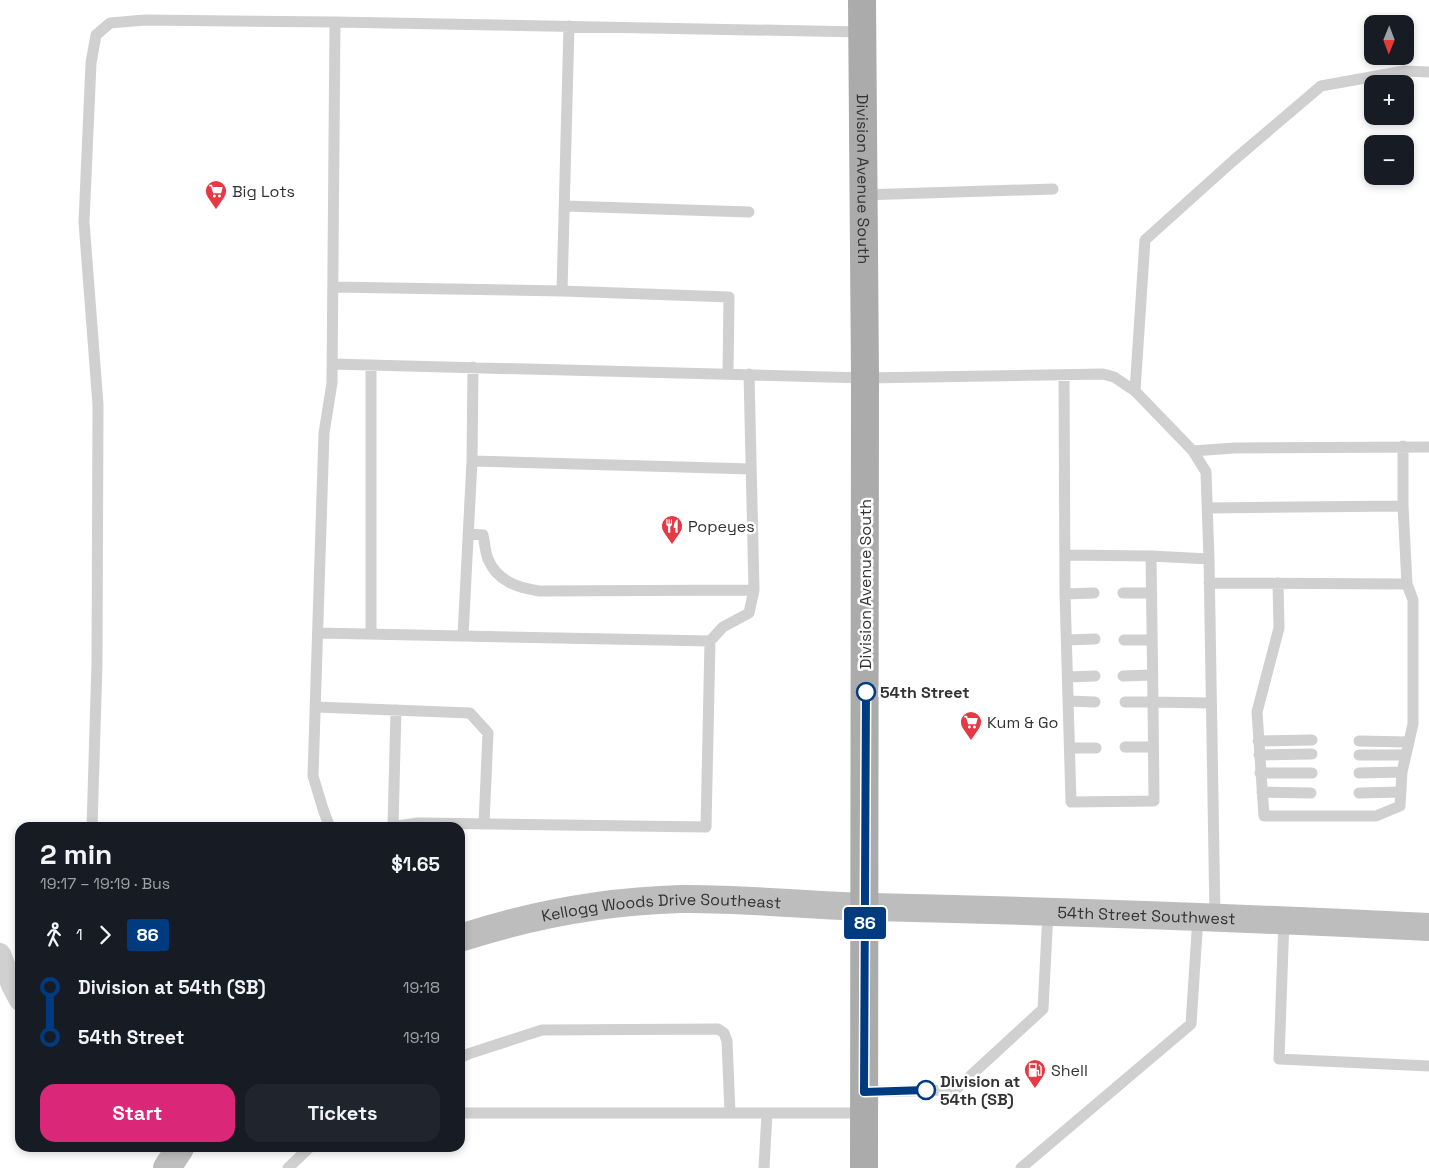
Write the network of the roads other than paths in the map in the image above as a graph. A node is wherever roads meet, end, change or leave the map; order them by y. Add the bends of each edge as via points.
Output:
1 (862, 0) edge
2 (334, 22) junction
3 (569, 26) junction
4 (862, 32) junction
5 (1429, 72) edge
6 (1053, 188) dead end
7 (863, 195) junction
8 (564, 206) junction
9 (749, 212) dead end
10 (333, 286) junction
11 (562, 292) junction
12 (332, 364) junction
13 (372, 365) junction
14 (473, 368) junction
15 (728, 374) junction
16 (750, 374) junction
17 (1064, 374) junction
18 (865, 378) junction
19 (1135, 391) junction
20 (1403, 446) junction
21 (1429, 446) edge
22 (1193, 451) junction
23 (472, 461) junction
24 (751, 469) junction
25 (1403, 506) junction
26 (1208, 508) junction
27 (468, 534) junction
28 (1066, 555) junction
29 (1151, 556) junction
30 (1209, 559) junction
31 (1210, 583) junction
32 (1278, 583) junction
33 (1407, 584) junction
34 (754, 590) junction
35 (1094, 593) dead end
36 (1123, 593) dead end
37 (1151, 593) junction
38 (1065, 594) junction
39 (318, 633) junction
40 (371, 634) junction
41 (463, 636) junction
42 (1095, 639) dead end
43 (1067, 640) junction
44 (1124, 640) dead end
45 (1152, 640) junction
46 (710, 641) junction
47 (1152, 675) junction
48 (1068, 676) junction
49 (1095, 676) dead end
50 (1123, 676) dead end
51 (1068, 702) junction
52 (1095, 702) dead end
53 (1125, 702) dead end
54 (1153, 702) junction
55 (1211, 703) junction
56 (316, 707) junction
57 (396, 710) junction
58 (1258, 740) junction
59 (1312, 740) dead end
60 (1359, 741) dead end
61 (1409, 742) junction
62 (1125, 747) dead end
63 (1153, 747) junction
64 (1070, 748) junction
65 (1096, 748) dead end
66 (1312, 754) dead end
67 (1359, 754) dead end
68 (1259, 755) junction
69 (1406, 755) junction
70 (1402, 772) junction
71 (1260, 773) junction
72 (1312, 773) dead end
73 (1359, 773) dead end
74 (1262, 792) junction
75 (1401, 792) junction
76 (1311, 793) dead end
77 (1359, 793) dead end
78 (92, 822) edge
79 (327, 822) edge
80 (388, 822) edge
81 (465, 824) edge
82 (484, 824) junction
83 (865, 907) junction
84 (1048, 912) junction
85 (1206, 917) junction
86 (1284, 920) junction
87 (1429, 926) edge
88 (465, 936) edge
89 (0, 954) edge
90 (15, 990) edge
91 (465, 1056) edge
92 (1429, 1066) edge
93 (864, 1102) junction
94 (465, 1113) edge
95 (730, 1113) junction
96 (767, 1113) junction
97 (177, 1152) edge
98 (305, 1152) edge
99 (167, 1168) edge
100 (288, 1168) edge
101 (764, 1168) edge
102 (864, 1168) edge
103 (1021, 1168) edge

1 - 4 main road, Division Avenue South
2 - 3 lane
2 - 10 lane
2 - 78 lane via 145,20 110,23 96,35 91,63 84,222 98,405 97,663
3 - 4 lane
3 - 8 lane
4 - 7 main road, Division Avenue South
5 - 19 lane via 1404,71 1320,86 1144,240
6 - 7 lane
7 - 18 main road, Division Avenue South
8 - 9 lane
8 - 11 lane
10 - 11 lane
10 - 12 lane
11 - 15 lane via 729,297
12 - 13 lane
12 - 39 lane via 324,433
13 - 14 lane
13 - 40 lane
14 - 15 lane
14 - 23 lane
15 - 16 lane
16 - 18 lane
16 - 24 lane
17 - 18 lane
17 - 19 lane via 1103,374 1114,377
17 - 28 lane
18 - 83 main road, Division Avenue South
19 - 22 lane
20 - 21 lane
20 - 22 lane
20 - 25 lane
22 - 26 lane via 1206,472
23 - 24 lane
23 - 27 lane
24 - 34 lane
25 - 26 lane
25 - 33 lane
26 - 30 lane
27 - 34 lane via 483,535 488,559 500,577 522,588 540,591
27 - 41 lane
28 - 29 lane
28 - 38 lane
29 - 30 lane
29 - 37 lane
30 - 31 lane
31 - 32 lane
31 - 55 lane
32 - 33 lane
32 - 58 lane via 1278,628 1257,712
33 - 61 lane via 1413,600 1413,724
34 - 46 lane via 749,613 723,627
35 - 38 lane
36 - 37 lane
37 - 45 lane
38 - 43 lane
39 - 40 lane
39 - 56 lane
40 - 41 lane
41 - 46 lane
42 - 43 lane
43 - 48 lane
44 - 45 lane
45 - 47 lane
46 - 82 lane via 706,827
47 - 50 lane
47 - 54 lane
48 - 49 lane
48 - 51 lane
51 - 52 lane
51 - 64 lane
53 - 54 lane
54 - 55 lane
54 - 63 lane
55 - 85 lane
56 - 57 lane
56 - 79 lane via 313,776
57 - 80 lane
57 - 82 lane via 470,713 488,733
58 - 59 lane
58 - 68 lane
60 - 61 lane
61 - 69 lane
62 - 63 lane
63 - 64 lane via 1154,801 1071,802
64 - 65 lane
66 - 68 lane
67 - 69 lane
68 - 71 lane
69 - 70 lane
70 - 73 lane
70 - 75 lane
71 - 72 lane
71 - 74 lane
74 - 75 lane via 1264,816 1376,816 1400,806
74 - 76 lane
75 - 77 lane
81 - 82 lane
83 - 84 main road, 54th Street Southwest
83 - 88 main road, Kellogg Woods Drive Southeast via 681,899 591,906 503,924
83 - 93 main road, Division Avenue South
84 - 85 main road, 54th Street Southwest
84 - 93 lane via 1042,1009 955,1090
85 - 86 main road, 54th Street Southwest
85 - 103 lane via 1191,1024
86 - 87 main road, 54th Street Southwest
86 - 92 lane via 1279,1059
89 - 90 street
91 - 95 lane via 542,1030 718,1029 727,1041
93 - 96 lane
93 - 102 main road, Division Avenue South
94 - 95 lane
95 - 96 lane
96 - 101 lane
97 - 99 main road
98 - 100 lane

